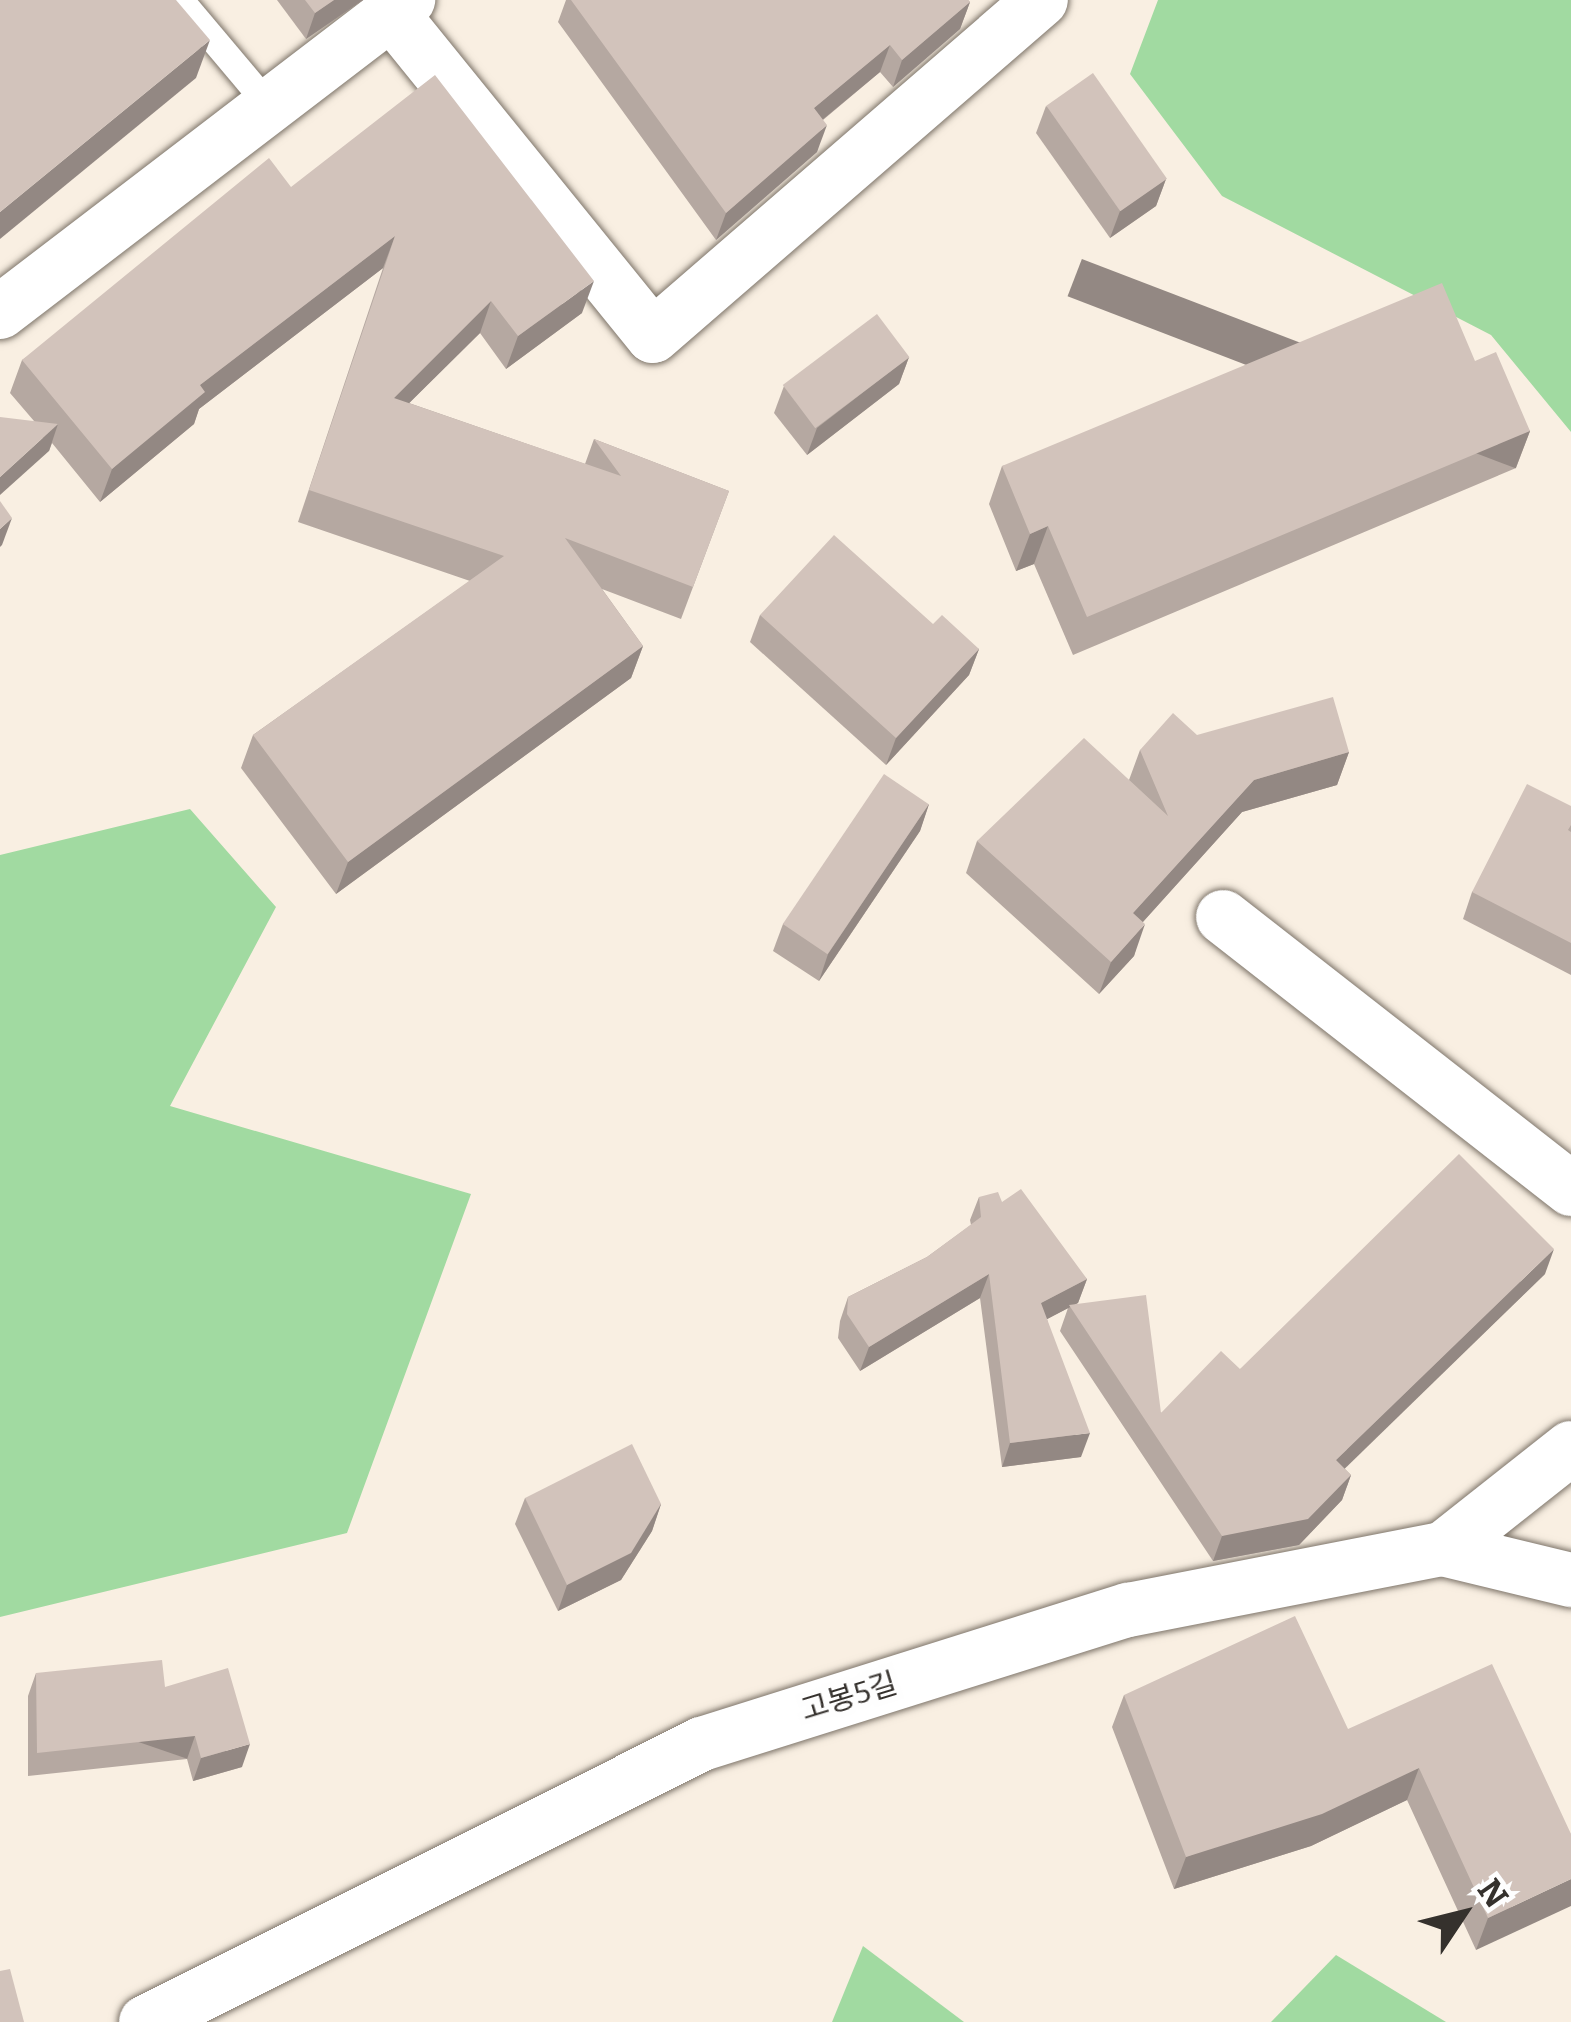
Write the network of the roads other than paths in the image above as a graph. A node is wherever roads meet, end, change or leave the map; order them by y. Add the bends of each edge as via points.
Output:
1 (180, 0) edge
2 (1041, 0) edge
3 (400, 7) edge
4 (270, 107) junction
5 (0, 312) edge
6 (1223, 917) dead end
7 (1571, 1189) edge
8 (1571, 1448) edge
9 (1443, 1549) junction
10 (1571, 1580) edge
11 (146, 2022) edge

1 - 4 lane
2 - 3 street via 653,336
3 - 4 street
4 - 5 street
6 - 7 street
8 - 9 street, 고봉5길
9 - 10 street
9 - 11 street, 고봉5길 via 1128,1610 701,1744

